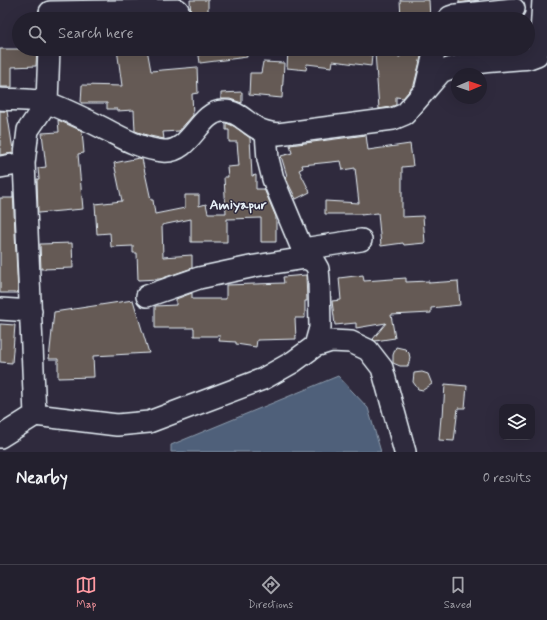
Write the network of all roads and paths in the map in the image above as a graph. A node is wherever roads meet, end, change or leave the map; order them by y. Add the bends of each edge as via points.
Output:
1 (543, 0) edge
2 (514, 9) dead end
3 (51, 10) edge
4 (178, 10) dead end
5 (479, 11) edge
6 (49, 56) edge
7 (433, 56) edge
8 (478, 56) edge
9 (534, 56) edge
10 (535, 56) edge
11 (425, 91) junction
12 (0, 99) edge
13 (47, 102) junction
14 (266, 133) junction
15 (24, 164) junction
16 (0, 167) edge
17 (360, 240) dead end
18 (304, 253) junction
19 (147, 296) dead end
20 (0, 309) edge
21 (31, 311) junction
22 (315, 346) junction
23 (35, 415) junction
24 (5, 428) edge
25 (405, 452) edge

1 - 10 street via 542,35
2 - 5 street
3 - 4 street
6 - 13 street
7 - 11 street
8 - 9 street
8 - 11 street via 464,65 441,72
11 - 14 street via 405,114 393,119 286,134
12 - 13 street
13 - 14 street via 130,142 165,152 183,145 211,114 223,111 232,112
13 - 15 street via 28,130
14 - 18 street via 273,179
15 - 16 street
15 - 21 street
17 - 18 street
18 - 19 street via 198,278
18 - 22 street via 314,262 320,280 320,323
20 - 21 street
21 - 23 street
22 - 23 street via 263,379 149,422 117,425
22 - 25 street via 331,341 351,342 368,350 382,368
23 - 24 street

